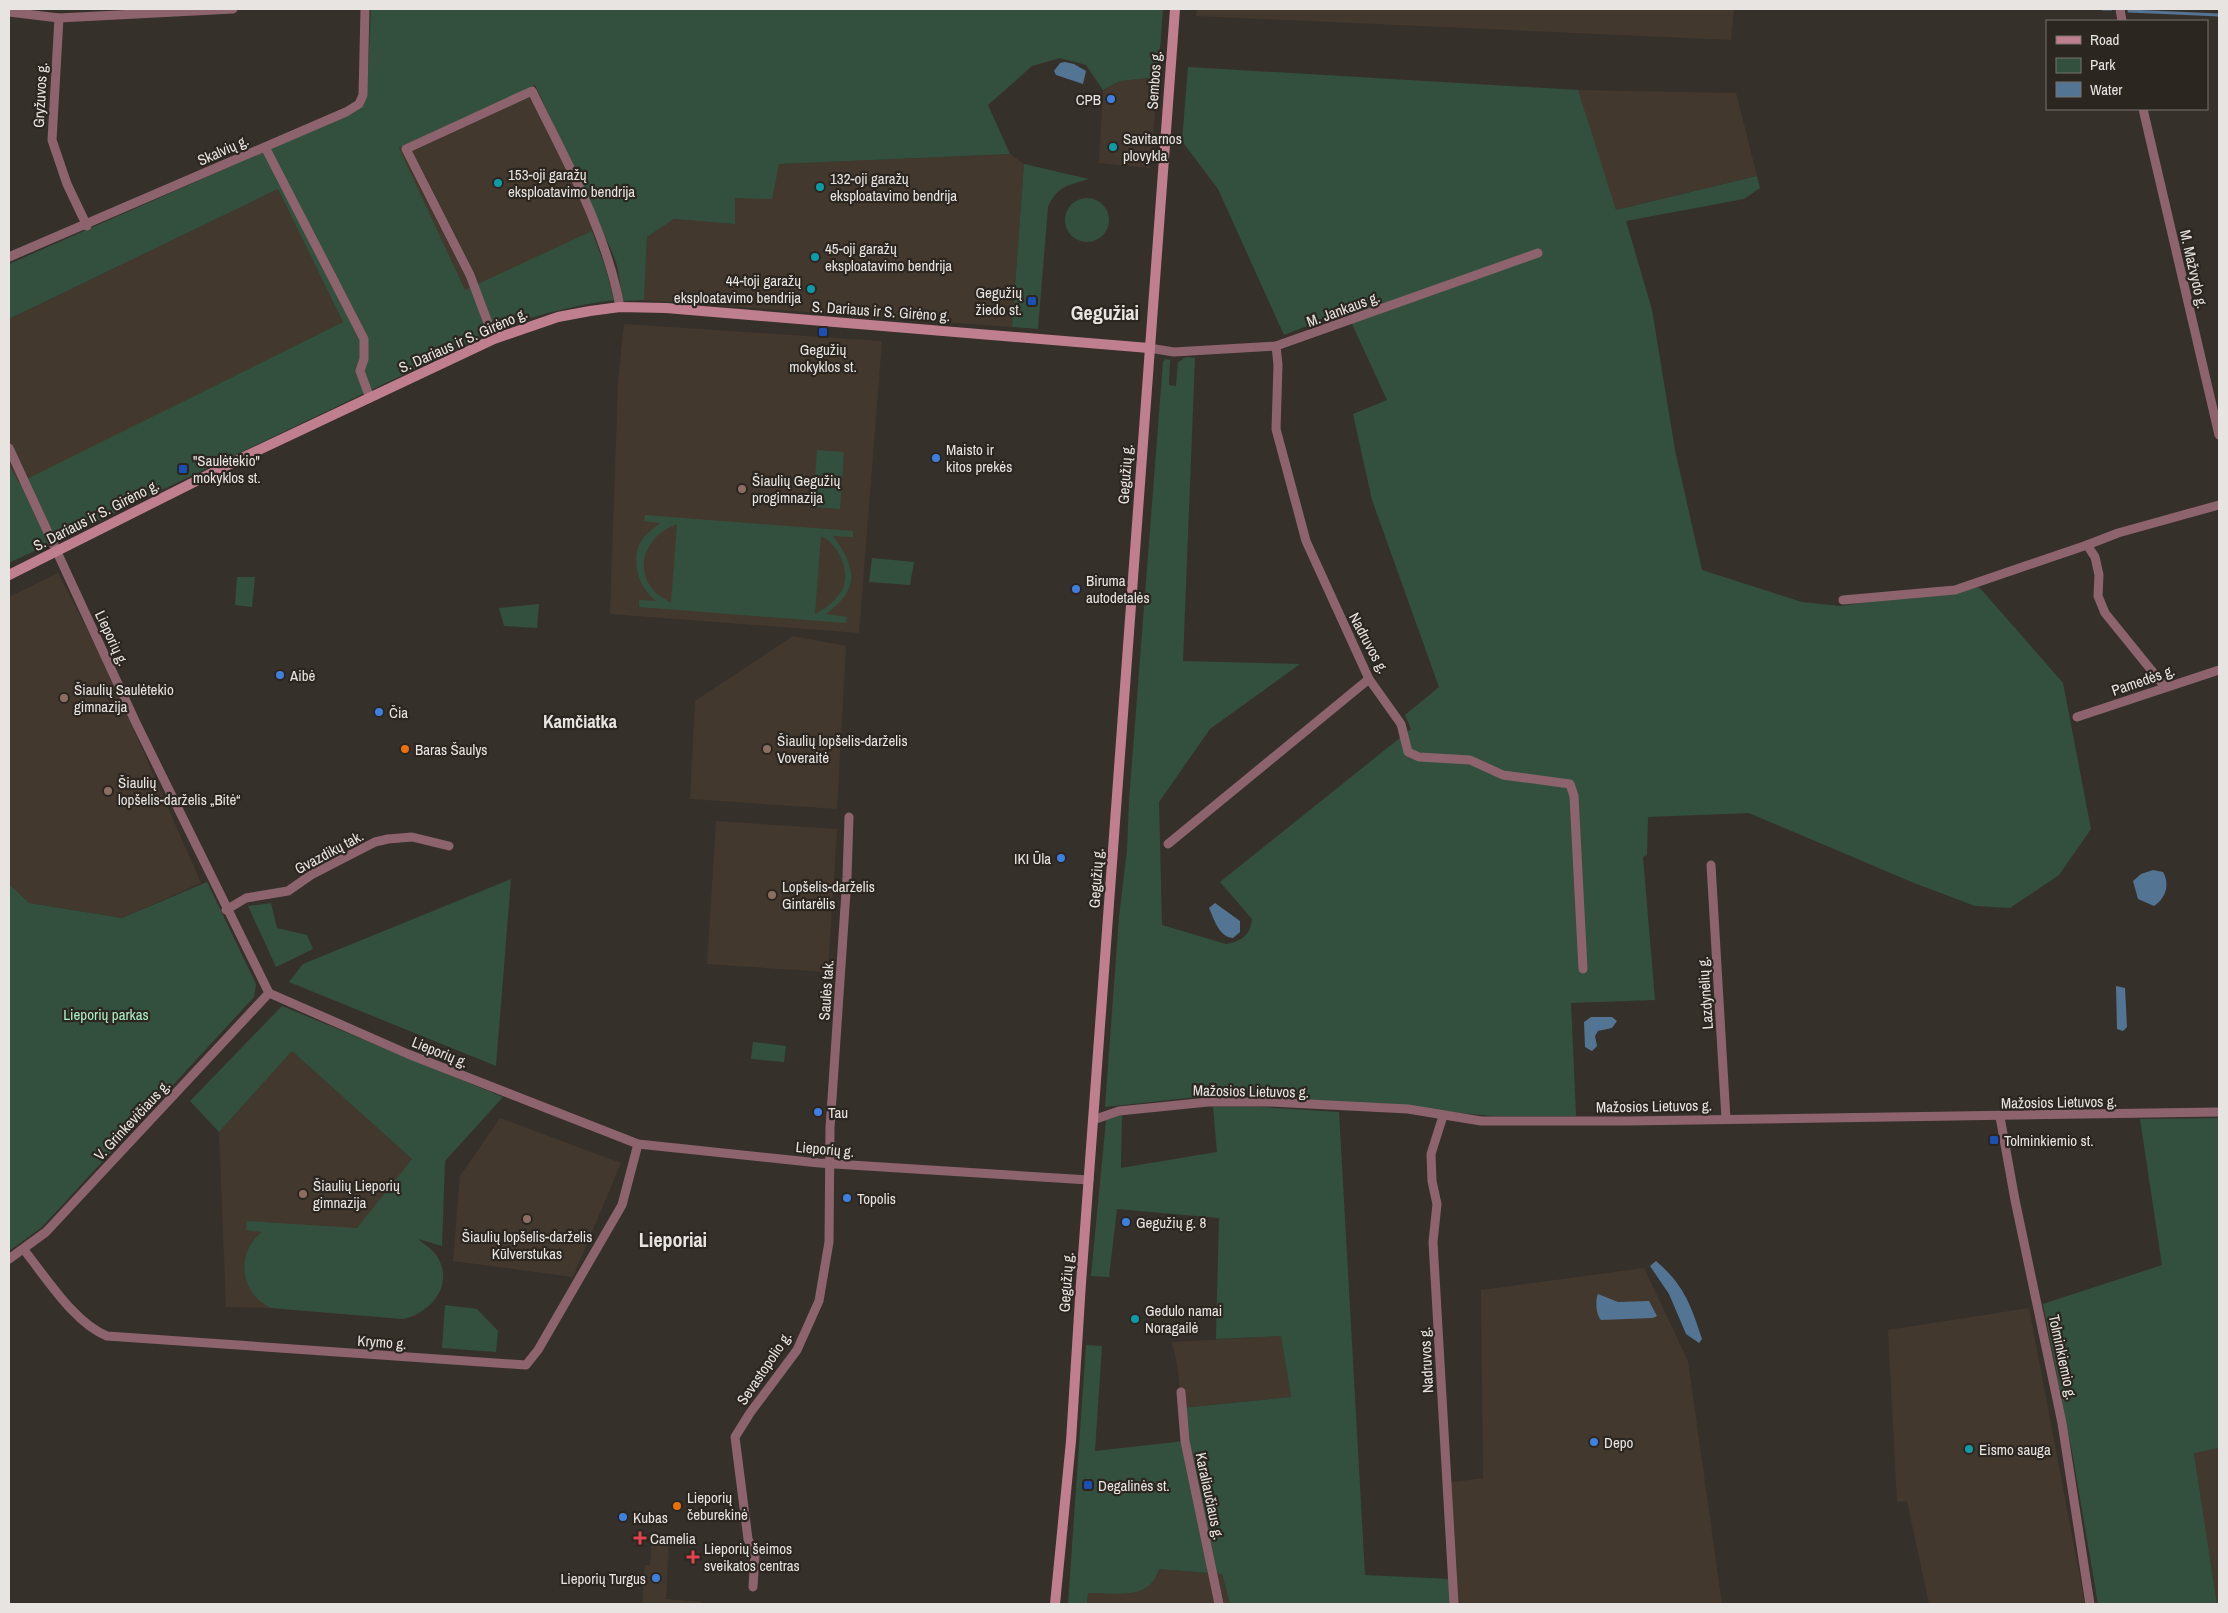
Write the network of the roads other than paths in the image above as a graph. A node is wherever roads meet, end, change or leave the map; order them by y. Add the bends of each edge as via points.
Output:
1 (233, 9) edge
2 (366, 9) edge
3 (1175, 9) edge
4 (9, 12) edge
5 (58, 18) junction
6 (2143, 110) edge
7 (265, 147) junction
8 (1164, 154) joint
9 (86, 226) junction
10 (1538, 253) dead end
11 (9, 257) edge
12 (620, 307) junction
13 (494, 340) junction
14 (1276, 346) junction
15 (1149, 348) junction
16 (370, 398) junction
17 (2219, 435) edge
18 (9, 448) edge
19 (2219, 506) edge
20 (2088, 545) junction
21 (56, 553) junction
22 (9, 575) edge
23 (1843, 600) dead end
24 (2219, 670) edge
25 (1369, 679) junction
26 (2165, 687) junction
27 (2077, 717) dead end
28 (849, 817) dead end
29 (1168, 844) dead end
30 (449, 846) dead end
31 (1710, 865) dead end
32 (226, 910) junction
33 (1583, 969) dead end
34 (269, 993) junction
35 (2219, 1112) edge
36 (1443, 1116) junction
37 (2000, 1117) junction
38 (1726, 1119) junction
39 (1093, 1120) junction
40 (638, 1144) junction
41 (830, 1164) junction
42 (1089, 1180) junction
43 (24, 1250) junction
44 (9, 1260) edge
45 (1181, 1392) dead end
46 (753, 1587) dead end
47 (1055, 1604) edge
48 (1219, 1604) edge
49 (1454, 1604) edge
50 (2090, 1604) edge

1 - 5 street
2 - 7 street, Skalvių g. via 363,95 359,104
3 - 8 main road, Sembos g.
4 - 5 street
5 - 9 street, Gryžuvos g. via 52,140
6 - 17 street, M. Mažvydo g.
7 - 9 street, Skalvių g.
7 - 16 street via 364,339 360,371
8 - 15 main road, Gegužių g.
9 - 11 street, Skalvių g.
10 - 14 street, M. Jankaus g.
12 - 13 main road, S. Dariaus ir S. Girėno g. via 558,317
12 - 13 street via 598,232 532,91 406,149 470,275
12 - 15 main road, S. Dariaus ir S. Girėno g. via 666,308
13 - 16 main road, S. Dariaus ir S. Girėno g.
14 - 15 street, M. Jankaus g. via 1174,352
14 - 25 street, Nadruvos g. via 1276,429 1302,528
15 - 39 main road, Gegužių g.
16 - 21 main road, S. Dariaus ir S. Girėno g. via 220,469
18 - 21 street, Lieporių g.
19 - 20 street via 2118,533
20 - 23 street via 1955,590
20 - 26 street via 2095,557 2099,575 2098,596 2105,614
21 - 22 main road, S. Dariaus ir S. Girėno g.
21 - 32 street, Lieporių g.
24 - 26 street, Pamedės g.
25 - 29 street
25 - 33 street, Nadruvos g. via 1401,724 1408,752 1419,757 1470,760 1503,775 1570,784 1575,806
26 - 27 street, Pamedės g.
28 - 41 street, Saulės tak.
30 - 32 street, Gvazdikų tak. via 412,837 382,840 311,875 288,891 246,898
31 - 38 street, Lazdynėlių g.
32 - 34 street, Lieporių g.
34 - 40 street, Lieporių g. via 408,1054
34 - 43 street, V. Grinkevičiaus g. via 46,1232
35 - 37 street, Mažosios Lietuvos g.
36 - 38 street, Mažosios Lietuvos g. via 1491,1121
36 - 39 street, Mažosios Lietuvos g. via 1408,1109 1208,1102 1119,1111
36 - 49 street, Nadruvos g. via 1430,1154 1437,1204 1433,1242
37 - 38 street, Mažosios Lietuvos g.
37 - 50 street, Tolminkiemio g. via 2062,1423
39 - 42 main road, Gegužių g.
40 - 41 street, Lieporių g.
40 - 43 street, Krymo g. via 622,1205 538,1350 526,1365 107,1336 74,1312
41 - 42 street, Lieporių g.
41 - 46 street, Sevastopolio g. via 829,1242 819,1301 797,1350 735,1437 748,1539 756,1555
42 - 47 main road, Gegužių g. via 1071,1441
43 - 44 street, V. Grinkevičiaus g.
45 - 48 street, Karaliaučiaus g. via 1185,1441

